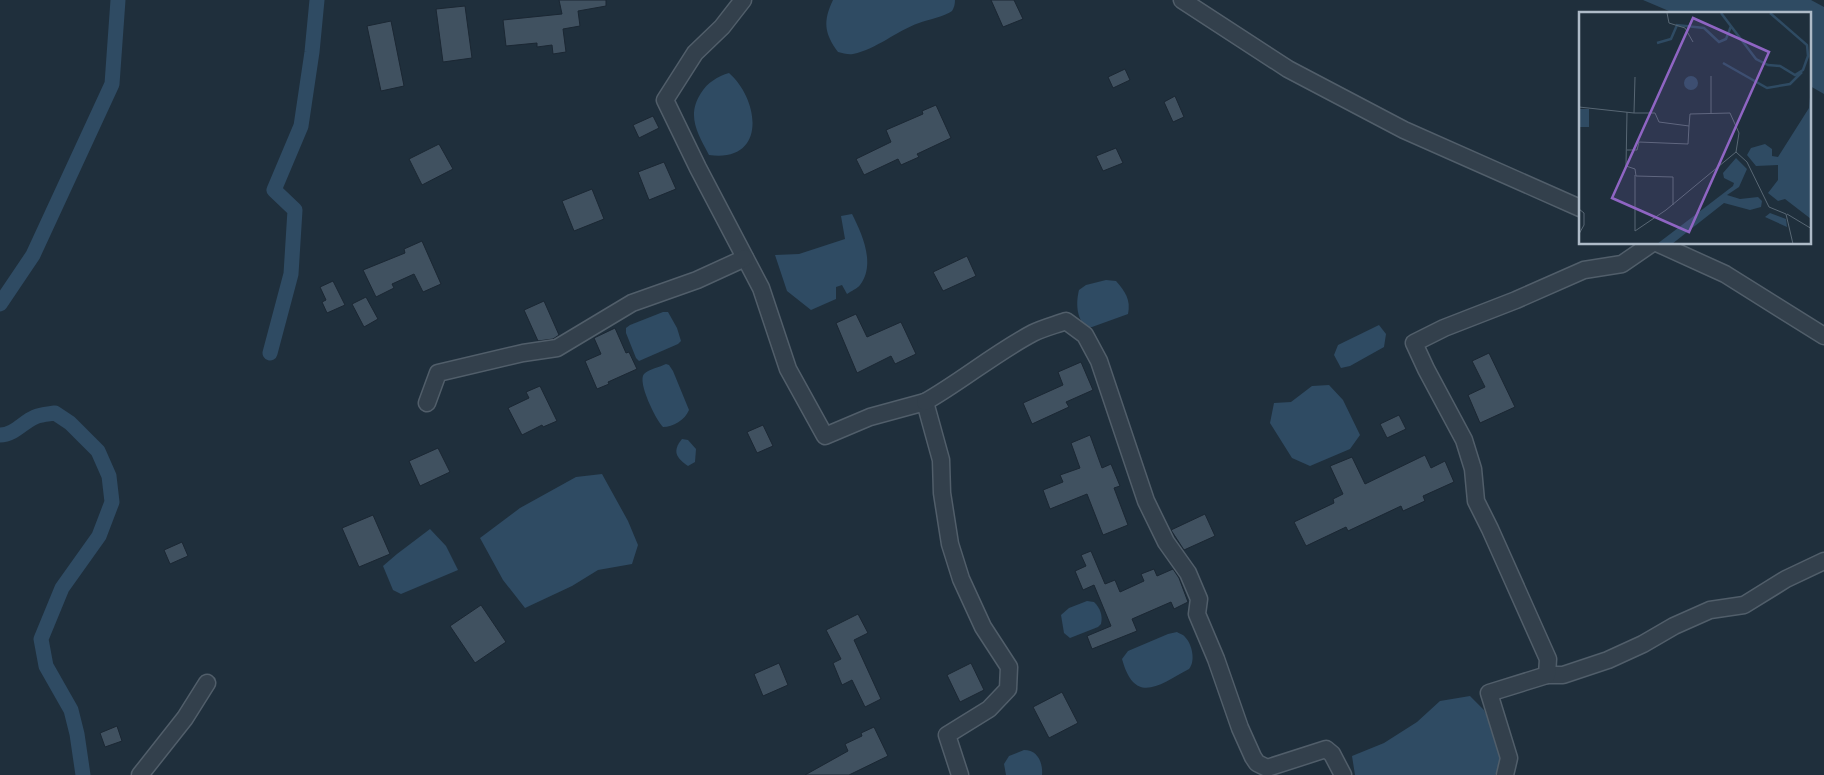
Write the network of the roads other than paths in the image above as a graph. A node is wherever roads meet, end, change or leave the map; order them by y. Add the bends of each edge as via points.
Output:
1 (743, 0) edge
2 (1182, 0) edge
3 (1579, 208) edge
4 (1650, 245) edge
5 (1661, 245) edge
6 (745, 258) junction
7 (1824, 336) edge
8 (925, 402) junction
9 (427, 403) dead end
10 (1824, 561) edge
11 (1547, 675) junction
12 (207, 683) dead end
13 (140, 775) edge
14 (960, 775) edge
15 (1343, 775) edge
16 (1505, 775) edge

1 - 6 street via 722,27 695,53 665,100
2 - 3 street via 1288,69 1404,130
4 - 11 street via 1622,264 1584,270 1414,343 1464,440 1473,469 1476,501 1548,659
5 - 7 street via 1725,274
6 - 8 street via 761,288 788,369 825,436 870,417
6 - 9 street via 697,280 632,303 557,348 438,373
8 - 14 street via 940,460 950,544 958,570 983,628 1009,666 1008,689 989,709 947,735
8 - 15 street via 1036,332 1066,321 1085,335 1099,360 1146,501 1166,542 1188,573 1199,599 1197,614 1253,757 1267,768 1326,749
10 - 11 street via 1786,579 1744,605 1710,610 1608,660 1563,675
11 - 16 street via 1489,693 1509,758
12 - 13 street via 185,718

